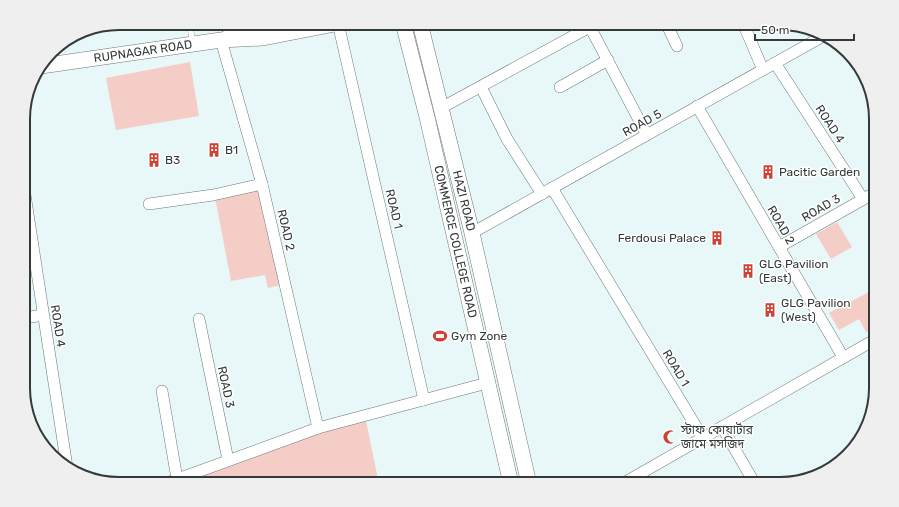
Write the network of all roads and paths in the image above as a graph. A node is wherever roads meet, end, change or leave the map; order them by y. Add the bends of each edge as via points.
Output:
1 (190, 30) edge
2 (243, 30) edge
3 (304, 30) edge
4 (341, 30) edge
5 (405, 30) edge
6 (422, 30) edge
7 (573, 30) edge
8 (596, 30) edge
9 (669, 30) edge
10 (746, 30) edge
11 (817, 39) edge
12 (221, 40) junction
13 (193, 44) junction
14 (677, 46) dead end
15 (608, 60) junction
16 (775, 62) junction
17 (49, 65) edge
18 (763, 70) junction
19 (481, 87) junction
20 (560, 87) dead end
21 (697, 106) junction
22 (441, 108) junction
23 (647, 135) junction
24 (262, 184) junction
25 (552, 188) junction
26 (542, 194) junction
27 (869, 196) edge
28 (863, 199) junction
29 (149, 204) dead end
30 (30, 228) edge
31 (472, 233) junction
32 (779, 248) junction
33 (43, 315) junction
34 (30, 317) edge
35 (199, 319) dead end
36 (869, 345) edge
37 (843, 357) junction
38 (487, 383) junction
39 (162, 392) dead end
40 (424, 400) junction
41 (722, 427) junction
42 (318, 428) junction
43 (703, 438) junction
44 (66, 459) edge
45 (228, 460) junction
46 (177, 477) edge
47 (182, 477) edge
48 (509, 477) edge
49 (526, 477) edge
50 (634, 477) edge
51 (751, 477) edge

1 - 13 lane
2 - 12 street
3 - 12 street, RUPNAGAR ROAD via 263,38
4 - 40 street, ROAD 1
5 - 38 street, COMMERCE COLLEGE ROAD
6 - 22 street, HAZI ROAD
7 - 19 street
8 - 15 street
9 - 14 street
10 - 18 street
11 - 16 street, ROAD 5
12 - 13 street, RUPNAGAR ROAD
12 - 24 street, ROAD 2
13 - 17 street, RUPNAGAR ROAD
15 - 20 street
15 - 23 street
16 - 18 street, ROAD 5
16 - 28 street, ROAD 4
18 - 21 street, ROAD 5
19 - 22 street
19 - 26 street via 507,140
21 - 23 street, ROAD 5
21 - 32 street, ROAD 2
22 - 31 street, HAZI ROAD
23 - 25 street, ROAD 5
24 - 29 street via 213,195
24 - 42 street, ROAD 2
25 - 26 street, ROAD 5
25 - 43 street, ROAD 1
26 - 31 street, ROAD 5
27 - 28 street, ROAD 3
28 - 32 street, ROAD 3
30 - 33 street, ROAD 4
31 - 49 street, HAZI ROAD
32 - 37 street, ROAD 2
33 - 34 street
33 - 44 street, ROAD 4
35 - 45 street, ROAD 3
36 - 37 street
37 - 41 street
38 - 40 street
38 - 48 street, COMMERCE COLLEGE ROAD
39 - 46 street
40 - 42 street
41 - 43 street
41 - 51 street
42 - 45 street
43 - 50 street
45 - 47 street

